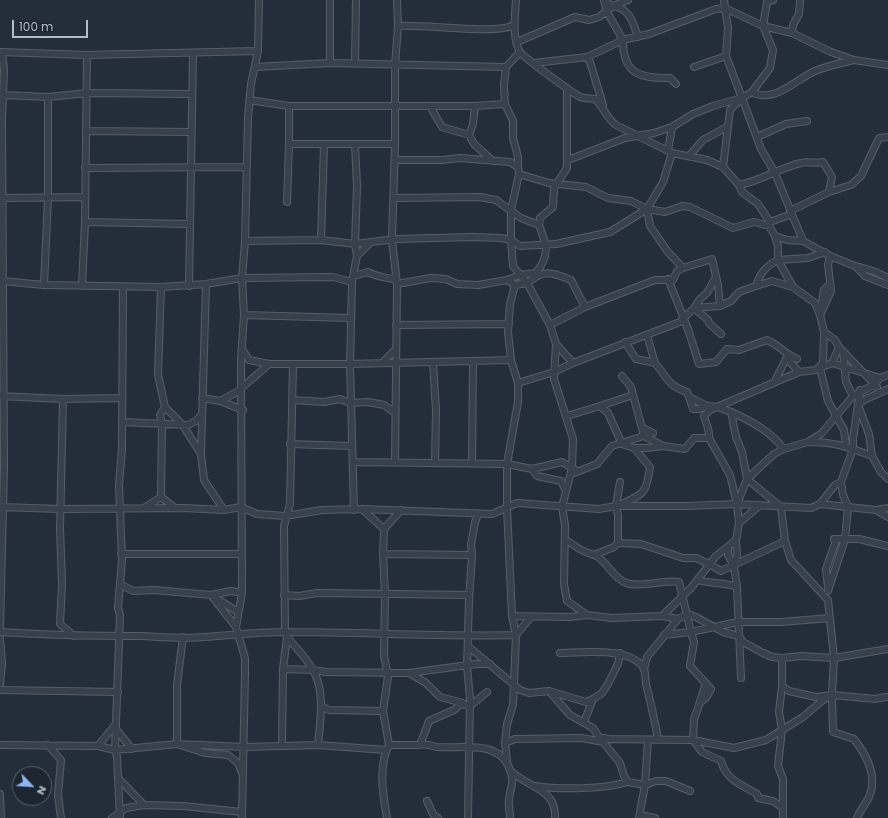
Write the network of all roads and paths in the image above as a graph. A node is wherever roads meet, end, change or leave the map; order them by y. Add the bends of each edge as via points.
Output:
1 (259, 0) edge
2 (330, 0) edge
3 (356, 0) edge
4 (397, 0) edge
5 (516, 0) edge
6 (604, 0) edge
7 (628, 0) edge
8 (724, 0) edge
9 (800, 0) edge
10 (769, 1) edge
11 (613, 6) junction
12 (725, 8) junction
13 (607, 12) junction
14 (514, 25) junction
15 (398, 26) junction
16 (763, 26) junction
17 (792, 33) junction
18 (638, 37) junction
19 (623, 40) junction
20 (517, 42) junction
21 (258, 51) junction
22 (1, 52) edge
23 (520, 52) junction
24 (192, 53) junction
25 (87, 55) junction
26 (726, 56) junction
27 (587, 57) junction
28 (854, 60) junction
29 (330, 63) junction
30 (534, 63) junction
31 (355, 64) junction
32 (395, 65) junction
33 (888, 65) edge
34 (255, 67) junction
35 (506, 67) junction
36 (694, 67) dead end
37 (676, 84) dead end
38 (567, 88) junction
39 (752, 92) junction
40 (88, 93) junction
41 (191, 94) junction
42 (3, 95) junction
43 (48, 97) junction
44 (742, 98) junction
45 (249, 100) junction
46 (505, 104) junction
47 (289, 106) junction
48 (395, 106) junction
49 (430, 106) junction
50 (475, 106) junction
51 (604, 107) junction
52 (1, 119) edge
53 (807, 121) dead end
54 (672, 127) junction
55 (727, 127) junction
56 (86, 131) junction
57 (190, 132) junction
58 (469, 135) junction
59 (640, 136) junction
60 (757, 137) junction
61 (888, 138) edge
62 (289, 144) junction
63 (324, 144) junction
64 (355, 144) junction
65 (395, 144) junction
66 (670, 152) junction
67 (689, 156) junction
68 (395, 160) junction
69 (568, 160) junction
70 (493, 161) junction
71 (246, 167) junction
72 (518, 167) junction
73 (723, 167) junction
74 (85, 168) junction
75 (190, 168) junction
76 (775, 173) junction
77 (519, 174) junction
78 (2, 179) edge
79 (555, 183) junction
80 (739, 185) junction
81 (829, 192) junction
82 (48, 197) junction
83 (85, 197) junction
84 (3, 198) junction
85 (394, 198) junction
86 (287, 202) dead end
87 (647, 209) junction
88 (511, 210) junction
89 (791, 213) junction
90 (85, 222) junction
91 (188, 224) junction
92 (770, 224) junction
93 (539, 225) junction
94 (2, 229) edge
95 (775, 236) junction
96 (321, 240) junction
97 (392, 240) junction
98 (511, 240) junction
99 (245, 241) junction
100 (803, 241) junction
101 (371, 242) junction
102 (355, 244) junction
103 (547, 245) junction
104 (827, 254) junction
105 (357, 256) junction
106 (778, 260) junction
107 (855, 266) junction
108 (683, 268) junction
109 (520, 275) junction
110 (716, 277) junction
111 (242, 278) junction
112 (888, 278) edge
113 (353, 279) junction
114 (668, 279) junction
115 (507, 280) junction
116 (2, 281) edge
117 (396, 282) junction
118 (206, 284) junction
119 (527, 284) junction
120 (44, 285) junction
121 (515, 285) junction
122 (888, 285) edge
123 (82, 286) junction
124 (189, 286) junction
125 (756, 286) junction
126 (123, 287) junction
127 (161, 287) junction
128 (792, 287) junction
129 (720, 306) junction
130 (584, 307) junction
131 (694, 308) junction
132 (244, 315) junction
133 (820, 315) junction
134 (351, 318) junction
135 (683, 321) junction
136 (509, 324) junction
137 (396, 325) junction
138 (550, 325) junction
139 (824, 332) junction
140 (721, 334) dead end
141 (647, 335) junction
142 (624, 342) junction
143 (556, 344) junction
144 (242, 349) junction
145 (841, 349) junction
146 (395, 350) junction
147 (788, 355) junction
148 (797, 358) dead end
149 (511, 360) junction
150 (473, 361) junction
151 (395, 362) junction
152 (433, 362) junction
153 (382, 363) junction
154 (573, 363) junction
155 (655, 363) junction
156 (832, 363) junction
157 (269, 364) junction
158 (293, 364) junction
159 (350, 364) junction
160 (820, 368) junction
161 (845, 368) junction
162 (554, 372) junction
163 (800, 372) junction
164 (863, 372) junction
165 (888, 375) edge
166 (622, 376) dead end
167 (880, 378) junction
168 (518, 383) junction
169 (774, 383) junction
170 (875, 384) junction
171 (242, 388) junction
172 (888, 389) edge
173 (860, 390) junction
174 (881, 391) junction
175 (633, 395) junction
176 (1, 396) edge
177 (853, 396) junction
178 (689, 397) junction
179 (122, 398) junction
180 (202, 398) junction
181 (63, 399) junction
182 (293, 400) junction
183 (220, 401) junction
184 (350, 403) junction
185 (858, 405) junction
186 (600, 406) junction
187 (707, 406) junction
188 (165, 407) junction
189 (718, 407) junction
190 (243, 410) junction
191 (730, 412) junction
192 (395, 413) junction
193 (202, 414) junction
194 (567, 416) junction
195 (836, 416) junction
196 (122, 422) junction
197 (162, 423) junction
198 (182, 424) junction
199 (642, 428) junction
200 (644, 436) junction
201 (709, 438) junction
202 (808, 442) junction
203 (290, 444) junction
204 (622, 444) junction
205 (846, 445) junction
206 (351, 446) junction
207 (663, 446) junction
208 (634, 448) junction
209 (784, 448) junction
210 (853, 449) junction
211 (201, 454) junction
212 (573, 454) junction
213 (872, 456) junction
214 (353, 462) junction
215 (395, 462) junction
216 (562, 462) junction
217 (434, 463) junction
218 (472, 464) junction
219 (507, 464) junction
220 (532, 469) junction
221 (574, 470) junction
222 (747, 479) junction
223 (888, 480) edge
224 (620, 482) dead end
225 (841, 482) junction
226 (566, 491) junction
227 (161, 497) junction
228 (508, 497) junction
229 (517, 504) junction
230 (737, 504) junction
231 (820, 504) junction
232 (760, 505) junction
233 (616, 506) junction
234 (1, 507) edge
235 (241, 507) junction
236 (562, 507) junction
237 (781, 507) junction
238 (848, 507) junction
239 (119, 508) junction
240 (144, 508) junction
241 (175, 508) junction
242 (507, 508) junction
243 (888, 508) edge
244 (61, 509) junction
245 (362, 509) junction
246 (224, 510) junction
247 (354, 510) junction
248 (401, 510) junction
249 (876, 510) junction
250 (478, 514) junction
251 (285, 516) junction
252 (888, 517) edge
253 (738, 523) junction
254 (384, 529) junction
255 (565, 539) junction
256 (845, 539) junction
257 (736, 540) junction
258 (785, 541) junction
259 (618, 543) junction
260 (888, 546) edge
261 (728, 548) junction
262 (121, 554) junction
263 (241, 554) junction
264 (383, 554) junction
265 (472, 555) junction
266 (594, 555) junction
267 (709, 564) junction
268 (734, 566) junction
269 (721, 571) junction
270 (698, 580) junction
271 (728, 583) junction
272 (120, 584) junction
273 (737, 588) junction
274 (828, 591) junction
275 (242, 593) junction
276 (385, 594) junction
277 (211, 595) junction
278 (284, 595) junction
279 (469, 595) junction
280 (682, 598) junction
281 (828, 600) junction
282 (238, 612) junction
283 (688, 614) junction
284 (587, 615) junction
285 (512, 616) junction
286 (662, 616) junction
287 (531, 617) junction
288 (830, 618) junction
289 (678, 619) junction
290 (738, 622) junction
291 (60, 624) junction
292 (714, 626) junction
293 (236, 627) junction
294 (0, 630) edge
295 (691, 632) junction
296 (286, 634) junction
297 (43, 635) junction
298 (238, 635) junction
299 (383, 635) junction
300 (516, 635) junction
301 (664, 635) junction
302 (74, 636) junction
303 (119, 636) junction
304 (468, 636) junction
305 (739, 636) junction
306 (183, 637) junction
307 (0, 639) edge
308 (469, 647) junction
309 (888, 649) edge
310 (560, 653) dead end
311 (620, 653) junction
312 (782, 658) junction
313 (834, 658) junction
314 (490, 664) junction
315 (467, 666) junction
316 (283, 669) junction
317 (644, 669) junction
318 (313, 670) junction
319 (388, 673) junction
320 (409, 673) junction
321 (741, 678) dead end
322 (0, 684) edge
323 (515, 684) junction
324 (782, 686) junction
325 (0, 690) edge
326 (549, 691) junction
327 (118, 692) junction
328 (486, 692) dead end
329 (832, 695) junction
330 (886, 697) dead end
331 (470, 699) junction
332 (594, 699) junction
333 (461, 704) junction
334 (321, 706) junction
335 (470, 706) junction
336 (383, 711) junction
337 (584, 722) junction
338 (116, 726) junction
339 (782, 730) junction
340 (599, 737) junction
341 (658, 739) junction
342 (648, 740) junction
343 (693, 740) junction
344 (604, 742) junction
345 (505, 743) junction
346 (176, 744) junction
347 (0, 745) edge
348 (48, 745) junction
349 (282, 745) junction
350 (318, 745) junction
351 (420, 745) junction
352 (98, 746) junction
353 (245, 747) junction
354 (388, 747) junction
355 (468, 747) junction
356 (132, 749) junction
357 (115, 750) junction
358 (507, 761) junction
359 (511, 771) junction
360 (242, 774) junction
361 (118, 778) junction
362 (628, 782) junction
363 (645, 785) junction
364 (535, 786) junction
365 (690, 791) dead end
366 (0, 794) edge
367 (427, 801) dead end
368 (144, 805) junction
369 (783, 808) junction
370 (120, 815) edge
371 (242, 815) edge
372 (639, 816) edge
373 (1, 818) edge
374 (61, 818) edge
375 (112, 818) edge
376 (387, 818) edge
377 (438, 818) edge
378 (468, 818) edge
379 (510, 818) edge
380 (555, 818) edge
381 (655, 818) edge
382 (782, 818) edge
383 (857, 818) edge

1 - 21 street
2 - 29 street
3 - 31 street
4 - 15 street
5 - 14 street
6 - 11 street
6 - 13 street
7 - 11 street
8 - 12 street
9 - 17 street via 799,14
10 - 16 street
11 - 13 street
11 - 18 street via 623,8 632,20
12 - 16 street
12 - 18 street
12 - 26 street via 728,28
13 - 19 street
13 - 20 street via 589,20 575,17
14 - 15 street via 479,29
14 - 20 street
15 - 32 street
16 - 17 street
16 - 39 street via 773,50 770,68
17 - 28 street
18 - 19 street
19 - 27 street
19 - 37 street via 626,59 634,72 640,76 670,78
20 - 23 street
21 - 24 street
21 - 34 street
22 - 25 street
22 - 42 street
23 - 30 street
23 - 35 street
24 - 25 street
24 - 41 street
25 - 40 street
26 - 36 street
26 - 44 street
27 - 30 street
27 - 51 street
28 - 33 street
28 - 39 street via 813,72 781,92
29 - 31 street
29 - 34 street
30 - 38 street
31 - 32 street
32 - 35 street
32 - 48 street
34 - 45 street
35 - 46 street
38 - 51 street via 582,98 595,99
38 - 69 street
39 - 44 street
40 - 41 street
40 - 43 street
40 - 56 street
41 - 57 street
42 - 43 street
42 - 52 street
43 - 82 street
44 - 54 street via 712,106
44 - 55 street via 730,110
44 - 60 street
45 - 47 street
45 - 71 street
46 - 50 street
46 - 72 street via 513,121
47 - 48 street
47 - 62 street
48 - 49 street
48 - 65 street
49 - 50 street
49 - 58 street via 442,127
50 - 58 street
51 - 59 street via 608,119
52 - 78 street
53 - 60 street via 786,124
54 - 59 street
54 - 66 street
55 - 67 street via 702,140
55 - 73 street
56 - 57 street
56 - 74 street
57 - 75 street
58 - 70 street via 474,144
59 - 66 street
59 - 69 street via 625,138
60 - 76 street
61 - 81 street via 879,138 861,176 851,185
62 - 63 street
62 - 86 street
63 - 64 street
63 - 96 street
64 - 65 street
64 - 102 street
65 - 68 street
66 - 67 street
66 - 87 street via 663,182
67 - 73 street
68 - 70 street via 460,158
68 - 85 street
69 - 79 street via 567,168
70 - 72 street via 510,162
71 - 75 street
71 - 99 street
72 - 77 street
73 - 80 street
74 - 75 street
74 - 83 street
75 - 91 street
76 - 80 street via 755,182
76 - 81 street via 803,162 823,162 832,177
76 - 89 street
77 - 79 street
77 - 88 street
78 - 84 street
79 - 87 street via 586,186 608,198 631,201
79 - 93 street via 554,204 540,218
80 - 92 street via 742,192 758,204
81 - 89 street
82 - 83 street
82 - 84 street
82 - 120 street
83 - 90 street
84 - 94 street
85 - 88 street via 480,197 496,200
85 - 97 street
87 - 92 street via 665,212 682,206 690,207 733,228 754,222
87 - 103 street via 610,232
87 - 108 street via 650,226
88 - 93 street via 521,218
88 - 98 street
89 - 92 street
89 - 100 street
90 - 91 street
90 - 123 street
91 - 124 street
92 - 95 street
93 - 103 street
94 - 116 street
95 - 100 street
95 - 106 street
96 - 99 street
96 - 102 street
97 - 98 street via 473,237
97 - 101 street
97 - 117 street
98 - 103 street via 520,246
98 - 109 street via 513,266
99 - 111 street
100 - 104 street
101 - 102 street
101 - 105 street
102 - 105 street
103 - 109 street via 543,264 536,272
104 - 106 street
104 - 107 street
104 - 133 street via 831,291
105 - 113 street
106 - 125 street via 766,266
106 - 128 street
107 - 112 street
107 - 122 street via 865,276
108 - 110 street via 712,259
108 - 114 street via 677,271 674,280
109 - 115 street
109 - 119 street
110 - 129 street
110 - 131 street
111 - 113 street
111 - 118 street
111 - 132 street
113 - 117 street via 368,272
113 - 134 street
114 - 130 street via 655,280
114 - 135 street
115 - 117 street via 478,285 457,284 446,279 431,278
115 - 121 street
116 - 120 street
116 - 176 street
117 - 137 street
118 - 124 street
118 - 180 street
119 - 121 street
119 - 130 street via 539,274 555,274 571,280
119 - 138 street
120 - 123 street
121 - 136 street via 510,304
123 - 126 street
124 - 127 street
125 - 128 street via 772,281
125 - 129 street via 739,292 731,301
126 - 127 street
126 - 179 street
127 - 188 street via 158,375
128 - 133 street via 815,302
129 - 131 street
130 - 138 street
131 - 135 street
131 - 140 street
132 - 134 street
132 - 144 street
133 - 139 street
134 - 159 street
135 - 141 street
135 - 147 street via 699,364 716,362 727,349 739,350 767,340 780,346
136 - 137 street
136 - 149 street
137 - 146 street
138 - 143 street
139 - 145 street via 836,340
139 - 160 street via 823,363
141 - 142 street
141 - 155 street
142 - 154 street
142 - 155 street via 636,358
143 - 154 street
143 - 162 street
144 - 157 street via 249,360
144 - 171 street
145 - 156 street
145 - 161 street
145 - 164 street
146 - 151 street
146 - 153 street
147 - 148 street
147 - 163 street via 790,362
147 - 169 street
149 - 150 street
149 - 168 street
150 - 152 street
150 - 218 street
151 - 152 street
151 - 153 street
151 - 192 street
152 - 217 street via 436,410
153 - 159 street
154 - 162 street
155 - 178 street via 669,383 687,392
156 - 160 street
156 - 161 street
157 - 158 street
157 - 171 street
158 - 159 street
158 - 182 street
159 - 184 street
160 - 163 street
160 - 195 street via 828,401
161 - 164 street
161 - 177 street via 846,382
162 - 168 street
162 - 194 street via 557,392
163 - 169 street
164 - 167 street
164 - 170 street
165 - 167 street
166 - 175 street via 631,387
167 - 170 street
168 - 219 street via 516,422
169 - 189 street
170 - 173 street
170 - 174 street
171 - 183 street
171 - 190 street
172 - 174 street
173 - 177 street
173 - 185 street
174 - 185 street
175 - 186 street
175 - 199 street
176 - 181 street
176 - 234 street
177 - 195 street
178 - 187 street
178 - 187 street via 693,409
179 - 181 street
179 - 196 street
180 - 183 street
180 - 193 street
181 - 244 street
182 - 184 street via 324,402 340,399
182 - 203 street
183 - 190 street
184 - 192 street via 376,403
184 - 206 street
185 - 210 street
185 - 213 street via 869,434
186 - 194 street
186 - 204 street via 608,413
187 - 189 street
188 - 197 street via 160,415
188 - 198 street
189 - 191 street
189 - 201 street via 704,416 710,430
190 - 235 street
191 - 209 street via 766,431
191 - 222 street
192 - 215 street
193 - 198 street via 196,422
193 - 211 street
194 - 212 street via 568,430 573,439
195 - 202 street via 821,434
195 - 205 street via 844,430
196 - 197 street
196 - 239 street
197 - 198 street
197 - 227 street
198 - 211 street
199 - 200 street
199 - 200 street via 653,433
200 - 204 street
200 - 207 street
201 - 207 street via 694,438 685,448
201 - 230 street via 730,475
202 - 205 street
202 - 209 street
203 - 206 street
203 - 251 street via 290,504
204 - 208 street
204 - 221 street via 612,446 597,464
205 - 210 street
206 - 214 street
207 - 208 street
208 - 233 street via 650,467 647,486 643,494
209 - 222 street
210 - 213 street
210 - 225 street
211 - 246 street via 204,480
212 - 216 street
212 - 221 street
213 - 223 street
214 - 215 street
214 - 247 street
215 - 217 street
216 - 220 street
216 - 221 street
217 - 218 street
218 - 219 street
219 - 220 street
219 - 228 street
220 - 226 street via 537,476 561,481
221 - 226 street via 569,476
222 - 230 street
222 - 237 street
224 - 233 street
225 - 231 street via 835,485
225 - 238 street
226 - 236 street
227 - 240 street
227 - 241 street
228 - 229 street
228 - 242 street
229 - 236 street
229 - 242 street
230 - 232 street
230 - 233 street
230 - 253 street
231 - 237 street via 811,508
231 - 238 street
232 - 237 street
232 - 253 street
233 - 236 street via 599,509
233 - 259 street
234 - 244 street
234 - 294 street
235 - 246 street
235 - 251 street via 257,514
235 - 263 street
236 - 255 street
237 - 258 street
238 - 249 street
238 - 256 street
239 - 240 street
239 - 244 street
239 - 262 street
240 - 241 street
241 - 246 street
242 - 250 street via 492,514
242 - 285 street
243 - 249 street
244 - 291 street
245 - 247 street
245 - 248 street
245 - 254 street
247 - 251 street via 322,510
248 - 250 street
248 - 254 street
249 - 252 street
250 - 265 street via 471,545
251 - 278 street
253 - 257 street
254 - 264 street
255 - 266 street
255 - 284 street via 564,584 568,601
256 - 260 street via 859,539
256 - 274 street
256 - 274 street via 834,539 835,543 826,568
257 - 261 street
257 - 268 street via 737,556
258 - 268 street
258 - 281 street via 791,560
259 - 266 street
259 - 267 street via 641,544 683,558 696,558
261 - 267 street
261 - 268 street via 728,555
262 - 263 street
262 - 272 street
263 - 275 street
264 - 265 street
264 - 276 street
265 - 279 street
266 - 280 street via 614,572 620,581 630,585 679,582
267 - 269 street
267 - 270 street
268 - 269 street
268 - 273 street
269 - 271 street
270 - 271 street
270 - 280 street
271 - 273 street
272 - 277 street via 133,591 154,590
272 - 303 street
273 - 290 street
274 - 281 street
275 - 277 street via 231,591
275 - 282 street
276 - 278 street
276 - 279 street
276 - 299 street
277 - 282 street
277 - 293 street
278 - 296 street
279 - 304 street
280 - 283 street
280 - 286 street
281 - 288 street
282 - 293 street
283 - 289 street
283 - 292 street
283 - 295 street
284 - 286 street via 612,618
284 - 287 street
285 - 287 street
285 - 300 street
286 - 289 street
287 - 300 street
288 - 290 street
288 - 313 street
289 - 301 street
290 - 292 street
290 - 305 street
291 - 297 street via 52,632
291 - 302 street
292 - 295 street
292 - 305 street via 723,632
293 - 298 street
294 - 297 street
295 - 301 street
295 - 343 street via 694,642 690,666 711,689 701,702 694,720
296 - 298 street
296 - 299 street
296 - 316 street
296 - 318 street
297 - 302 street
298 - 306 street
298 - 353 street via 245,658
299 - 304 street via 396,633
299 - 319 street
300 - 304 street
300 - 323 street
301 - 317 street via 647,658
302 - 303 street
303 - 306 street
303 - 327 street
304 - 308 street
305 - 312 street via 743,642 761,652
305 - 321 street
306 - 346 street via 177,684
307 - 322 street
308 - 314 street
308 - 315 street
309 - 313 street
310 - 311 street
311 - 317 street
311 - 332 street via 618,664 608,684
312 - 313 street
312 - 324 street
313 - 329 street
314 - 315 street
314 - 323 street
315 - 320 street
315 - 331 street
316 - 318 street
316 - 349 street
317 - 341 street
318 - 319 street
318 - 334 street
319 - 320 street
319 - 336 street
320 - 333 street via 426,683 440,697
323 - 326 street via 525,692
323 - 345 street
324 - 329 street via 816,696
324 - 339 street via 778,712
325 - 327 street
326 - 332 street via 586,702
326 - 337 street via 570,715
327 - 338 street
328 - 335 street
329 - 330 street
329 - 339 street
329 - 383 street via 833,732 854,739 872,772 870,795
331 - 333 street
331 - 335 street
332 - 337 street
333 - 335 street
333 - 351 street via 454,710 429,721
334 - 336 street via 329,710
334 - 350 street
335 - 355 street
336 - 354 street
337 - 340 street via 593,728
338 - 352 street
338 - 356 street
338 - 357 street
339 - 343 street via 766,740 734,748
339 - 369 street via 778,766 783,779
340 - 342 street
340 - 344 street
341 - 342 street
341 - 343 street
342 - 363 street
343 - 369 street via 702,752 720,761 723,770 736,783 757,794 758,798 773,801
344 - 345 street via 581,738 515,739
344 - 362 street via 620,763
345 - 358 street
346 - 353 street
346 - 356 street
346 - 360 street via 228,755 238,763
347 - 348 street
348 - 352 street
348 - 374 street via 61,760 58,795
349 - 350 street
349 - 353 street
350 - 354 street
351 - 354 street
351 - 355 street
352 - 357 street
353 - 360 street
354 - 376 street via 383,776
355 - 358 street via 488,749
355 - 378 street
356 - 357 street
357 - 361 street
358 - 359 street
359 - 364 street
359 - 379 street via 513,785 509,799
360 - 371 street
361 - 368 street
361 - 370 street
362 - 363 street
362 - 364 street via 615,786 559,789
363 - 365 street via 666,781
363 - 372 street
364 - 380 street via 556,807
366 - 373 street
367 - 377 street
368 - 370 street via 131,807
368 - 371 street via 183,806
369 - 382 street
370 - 375 street
372 - 381 street

